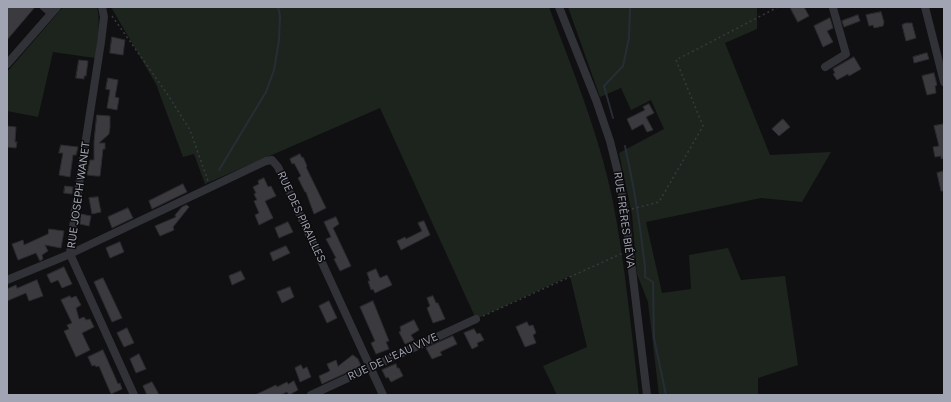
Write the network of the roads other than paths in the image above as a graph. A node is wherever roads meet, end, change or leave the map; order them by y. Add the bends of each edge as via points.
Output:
1 (44, 7) edge
2 (102, 7) edge
3 (559, 7) edge
4 (833, 7) edge
5 (924, 7) edge
6 (54, 10) edge
7 (7, 64) edge
8 (825, 68) dead end
9 (944, 82) edge
10 (70, 254) junction
11 (7, 280) edge
12 (476, 319) road end
13 (370, 368) junction
14 (134, 395) edge
15 (311, 395) edge
16 (383, 395) edge
17 (647, 395) edge

1 - 6 street
2 - 10 street, RUE JOSEPH WANET via 102,36
3 - 17 street, RUE FRÈRES BIÉVA via 610,141 625,211
4 - 8 street via 846,54
5 - 9 street
6 - 7 street
10 - 11 street, RUE DES PIRAILLES
10 - 13 street, RUE DES PIRAILLES via 210,186 272,160 278,166
10 - 14 street, RUE JOSEPH WANET
12 - 13 street, RUE DE L'EAU VIVE
13 - 15 street, RUE DE L'EAU VIVE
13 - 16 street

